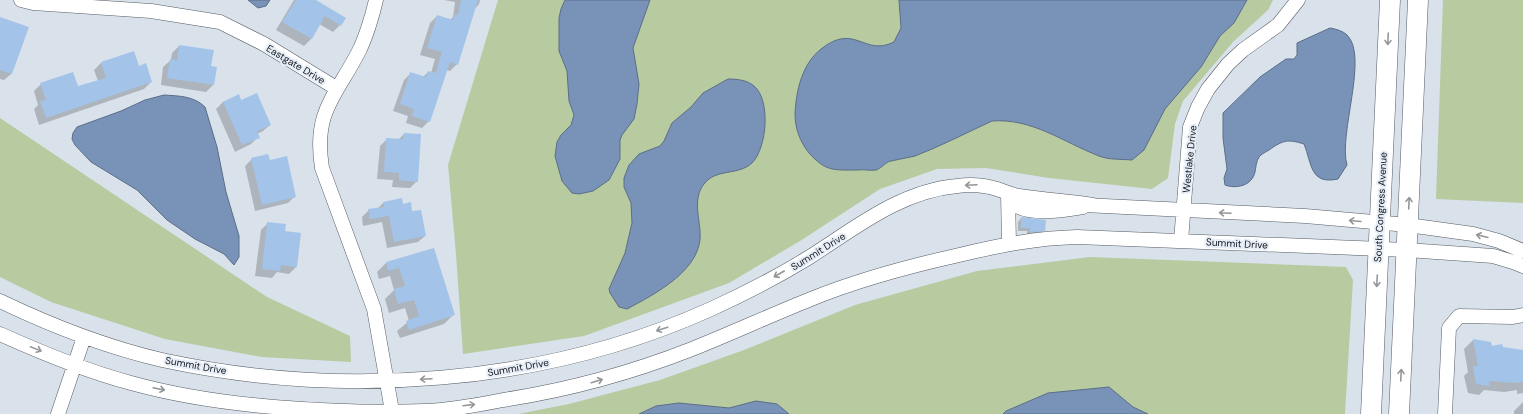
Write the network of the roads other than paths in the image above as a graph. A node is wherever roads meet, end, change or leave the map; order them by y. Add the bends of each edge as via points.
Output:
1 (21, 0) edge
2 (376, 0) edge
3 (1298, 0) edge
4 (1390, 0) edge
5 (1418, 0) edge
6 (336, 88) junction
7 (1008, 193) junction
8 (1184, 211) junction
9 (1379, 223) junction
10 (1408, 225) junction
11 (1181, 241) junction
12 (1009, 244) junction
13 (1378, 249) junction
14 (1407, 250) junction
15 (1523, 251) edge
16 (1523, 266) edge
17 (0, 301) edge
18 (1523, 315) edge
19 (0, 334) edge
20 (84, 337) junction
21 (75, 365) junction
22 (386, 381) junction
23 (392, 411) junction
24 (58, 414) edge
25 (1371, 414) edge
26 (1399, 414) edge
27 (1445, 414) edge

1 - 6 street, Eastgate Drive via 151,11 220,22 264,44
2 - 6 street via 360,48
3 - 8 street, Westlake Drive via 1278,25 1228,64 1201,101 1190,127
4 -> 9 main road, South Congress Avenue
10 -> 5 main road
6 - 22 street, Eastgate Drive via 323,118 320,135 322,168 374,309
7 - 8 street, Summit Drive via 1028,203
7 - 12 street
7 -> 22 street, Summit Drive via 978,185 935,189 914,195 885,209 805,260 711,309 612,345 527,366 437,378
9 -> 8 street, Summit Drive via 1305,216
8 - 11 street, Westlake Drive
9 - 10 street, Summit Drive
9 - 13 main road, South Congress Avenue
10 - 14 main road
15 -> 10 street, Summit Drive via 1473,234
11 - 12 street, Summit Drive via 1067,238
11 - 13 street, Summit Drive
23 -> 12 street, Summit Drive via 428,411 485,404 591,383 692,349 848,285 890,272
13 - 14 street, Summit Drive
13 -> 25 main road, South Congress Avenue
14 - 16 street, Summit Drive via 1493,256
26 -> 14 main road
17 - 20 street, Summit Drive
18 - 27 street via 1513,318 1459,316 1449,328
19 -> 21 street, Summit Drive
20 - 21 street
20 - 22 street, Summit Drive via 160,359 211,369 318,380
21 -> 23 street, Summit Drive via 132,383 236,404 299,409
21 - 24 street
22 - 23 street, Eastgate Drive

